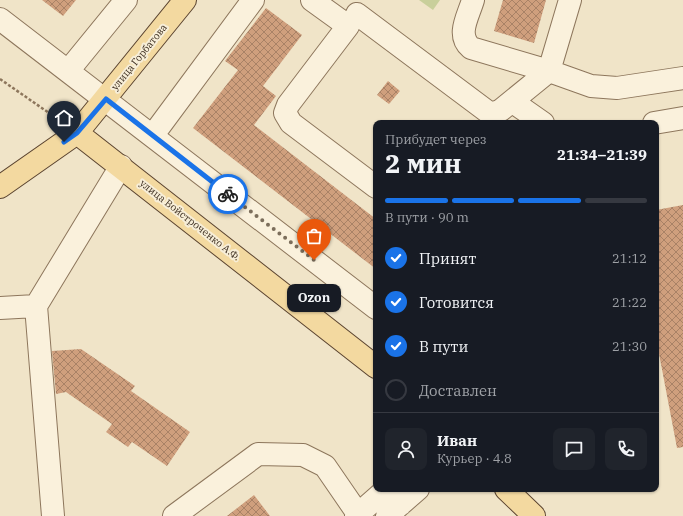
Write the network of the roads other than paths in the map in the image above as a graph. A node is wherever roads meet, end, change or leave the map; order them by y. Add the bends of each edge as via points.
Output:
1 (126, 0) edge
2 (253, 0) edge
3 (312, 0) edge
4 (473, 0) edge
5 (570, 0) edge
6 (183, 1) edge
7 (358, 13) edge
8 (0, 19) edge
9 (68, 71) junction
10 (549, 71) junction
11 (683, 78) edge
12 (106, 99) junction
13 (513, 102) junction
14 (683, 118) edge
15 (539, 120) edge
16 (659, 122) edge
17 (77, 133) junction
18 (153, 135) junction
19 (121, 166) junction
20 (373, 185) edge
21 (0, 187) edge
22 (36, 306) junction
23 (373, 306) edge
24 (0, 308) edge
25 (373, 365) edge
26 (415, 492) edge
27 (509, 492) edge
28 (394, 510) edge
29 (357, 515) edge
30 (53, 516) edge
31 (174, 516) edge
32 (534, 516) edge

1 - 9 lane
2 - 18 lane
3 - 7 lane
4 - 10 lane via 462,35 464,42 471,48
5 - 10 lane
6 - 12 main road, улица Горбатова
7 - 13 lane via 488,112 495,113
7 - 20 lane via 288,105 285,113 291,124
8 - 9 lane
9 - 12 lane
10 - 11 lane via 591,86 617,88
10 - 13 lane
12 - 17 main road, улица Горбатова
12 - 18 lane
13 - 15 lane
14 - 16 lane
17 - 19 main road, улица Войстроченко А.Ф.
17 - 21 main road, улица Горбатова
18 - 23 lane
19 - 22 lane
19 - 25 main road, улица Войстроченко А.Ф.
22 - 24 lane
22 - 30 lane
26 - 28 lane
27 - 32 main road
28 - 29 lane via 381,494
29 - 31 lane via 325,466 303,455 258,454

